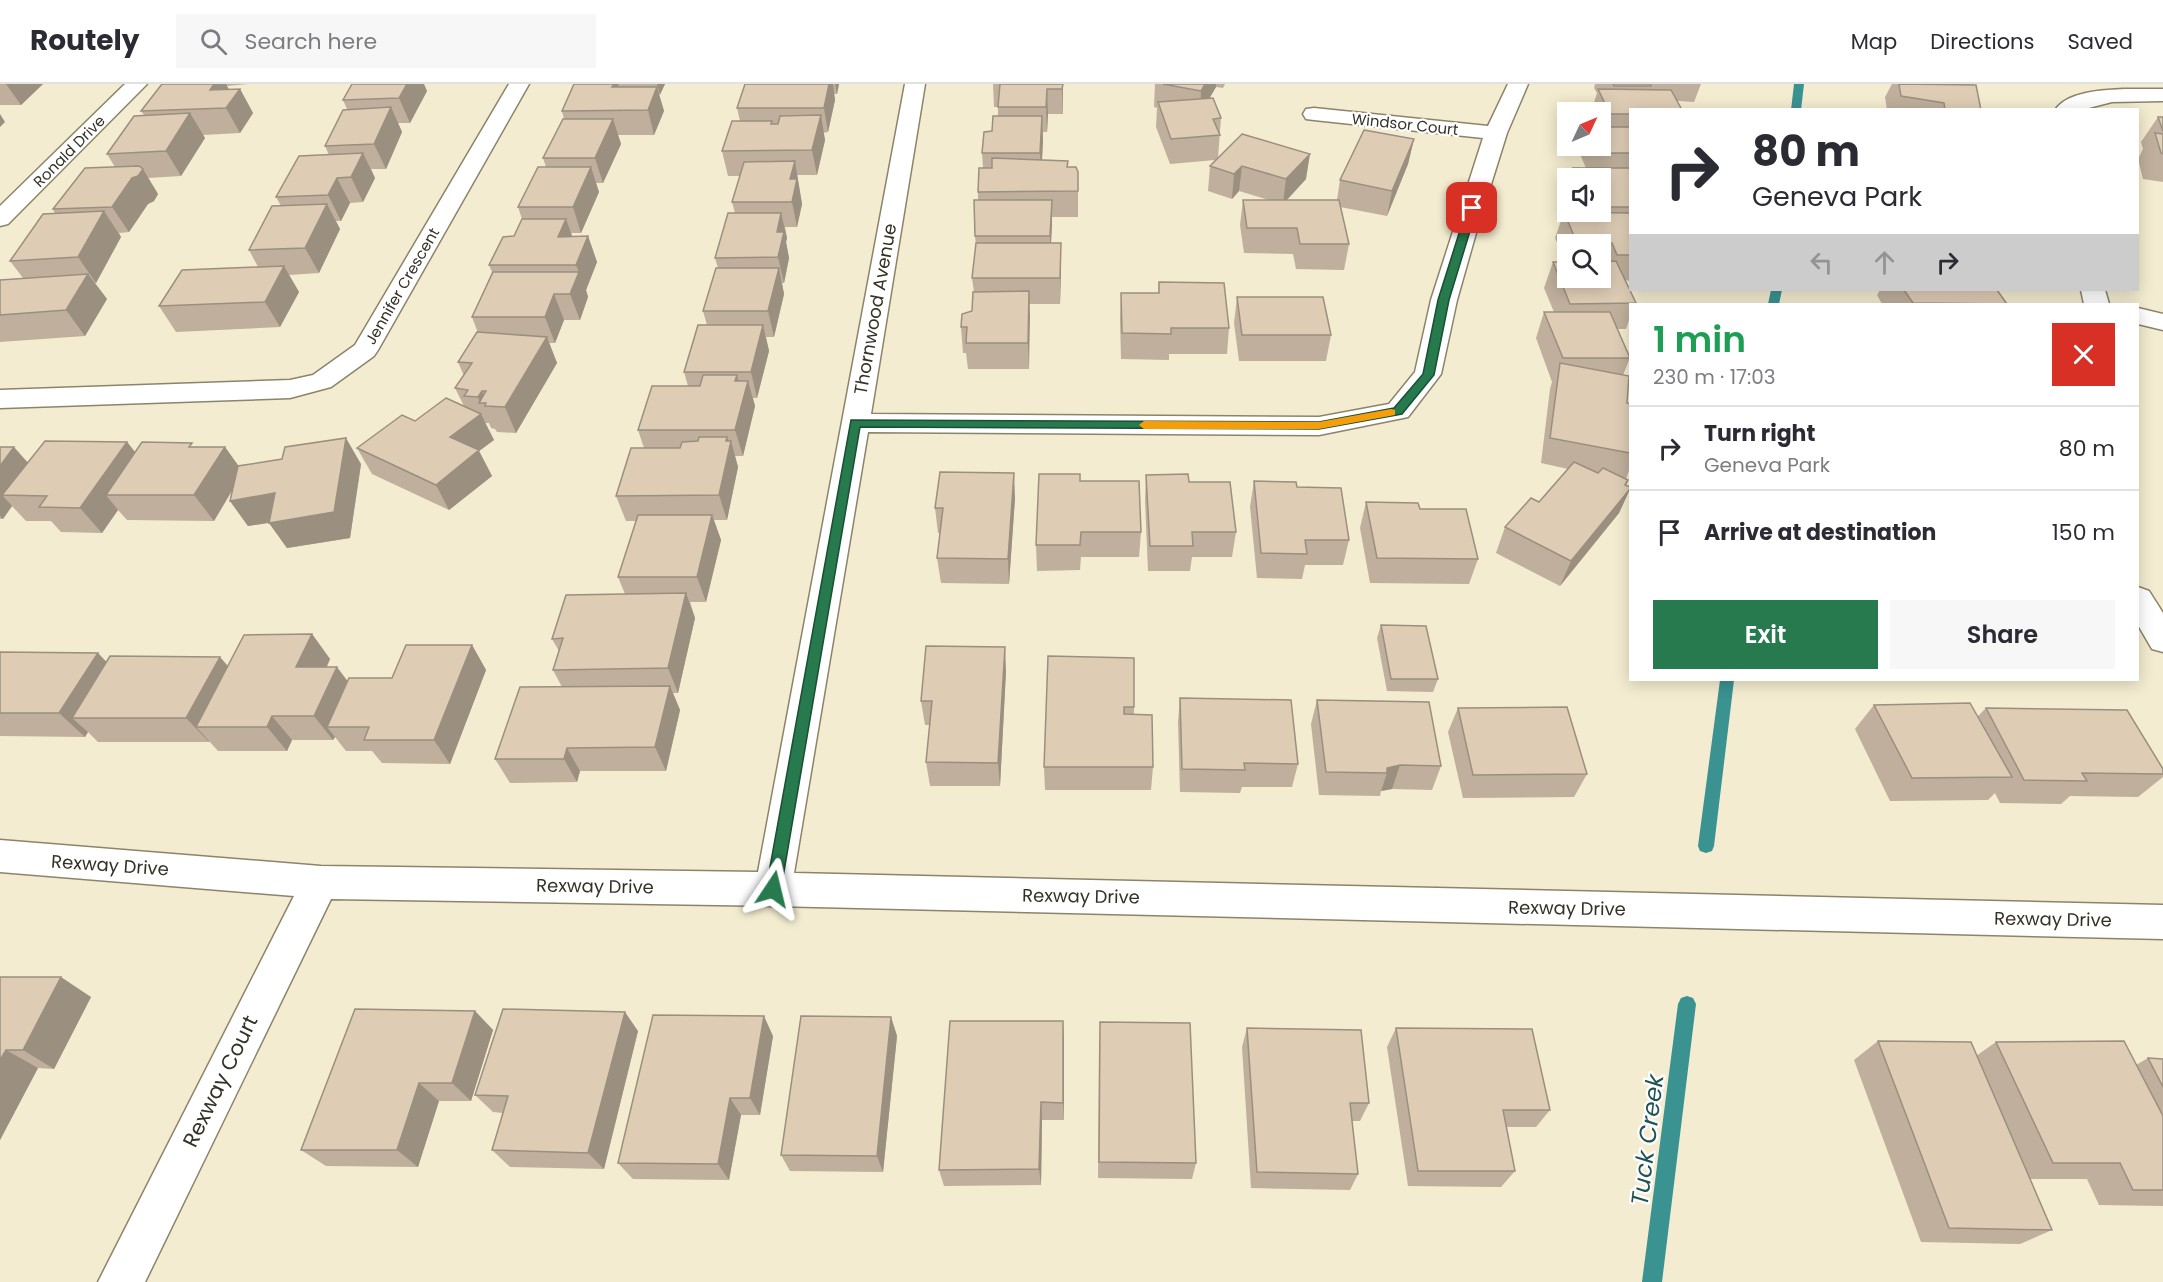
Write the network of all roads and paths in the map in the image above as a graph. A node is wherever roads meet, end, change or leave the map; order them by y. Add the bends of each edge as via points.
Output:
1 (137, 84) edge
2 (519, 84) edge
3 (915, 84) edge
4 (1518, 84) edge
5 (2163, 95) edge
6 (2068, 108) edge
7 (1314, 114) dead end
8 (1496, 133) junction
9 (0, 219) edge
10 (2139, 316) edge
11 (2163, 322) edge
12 (0, 399) edge
13 (855, 423) junction
14 (2139, 600) edge
15 (2163, 640) edge
16 (0, 856) edge
17 (321, 882) junction
18 (773, 889) junction
19 (2163, 922) edge
20 (121, 1282) edge

1 - 9 street, Ronald Drive
2 - 12 street, Jennifer Crescent via 365,350 322,381 290,389
3 - 13 street, Thornwood Avenue
4 - 8 street
5 - 6 street via 2102,97
7 - 8 street, Windsor Court
8 - 13 street via 1444,300 1428,375 1398,411 1319,426
10 - 11 street
13 - 18 street, Thornwood Avenue
14 - 15 street
16 - 17 street, Rexway Drive
17 - 18 street, Rexway Drive
17 - 20 street, Rexway Court
18 - 19 street, Rexway Drive

